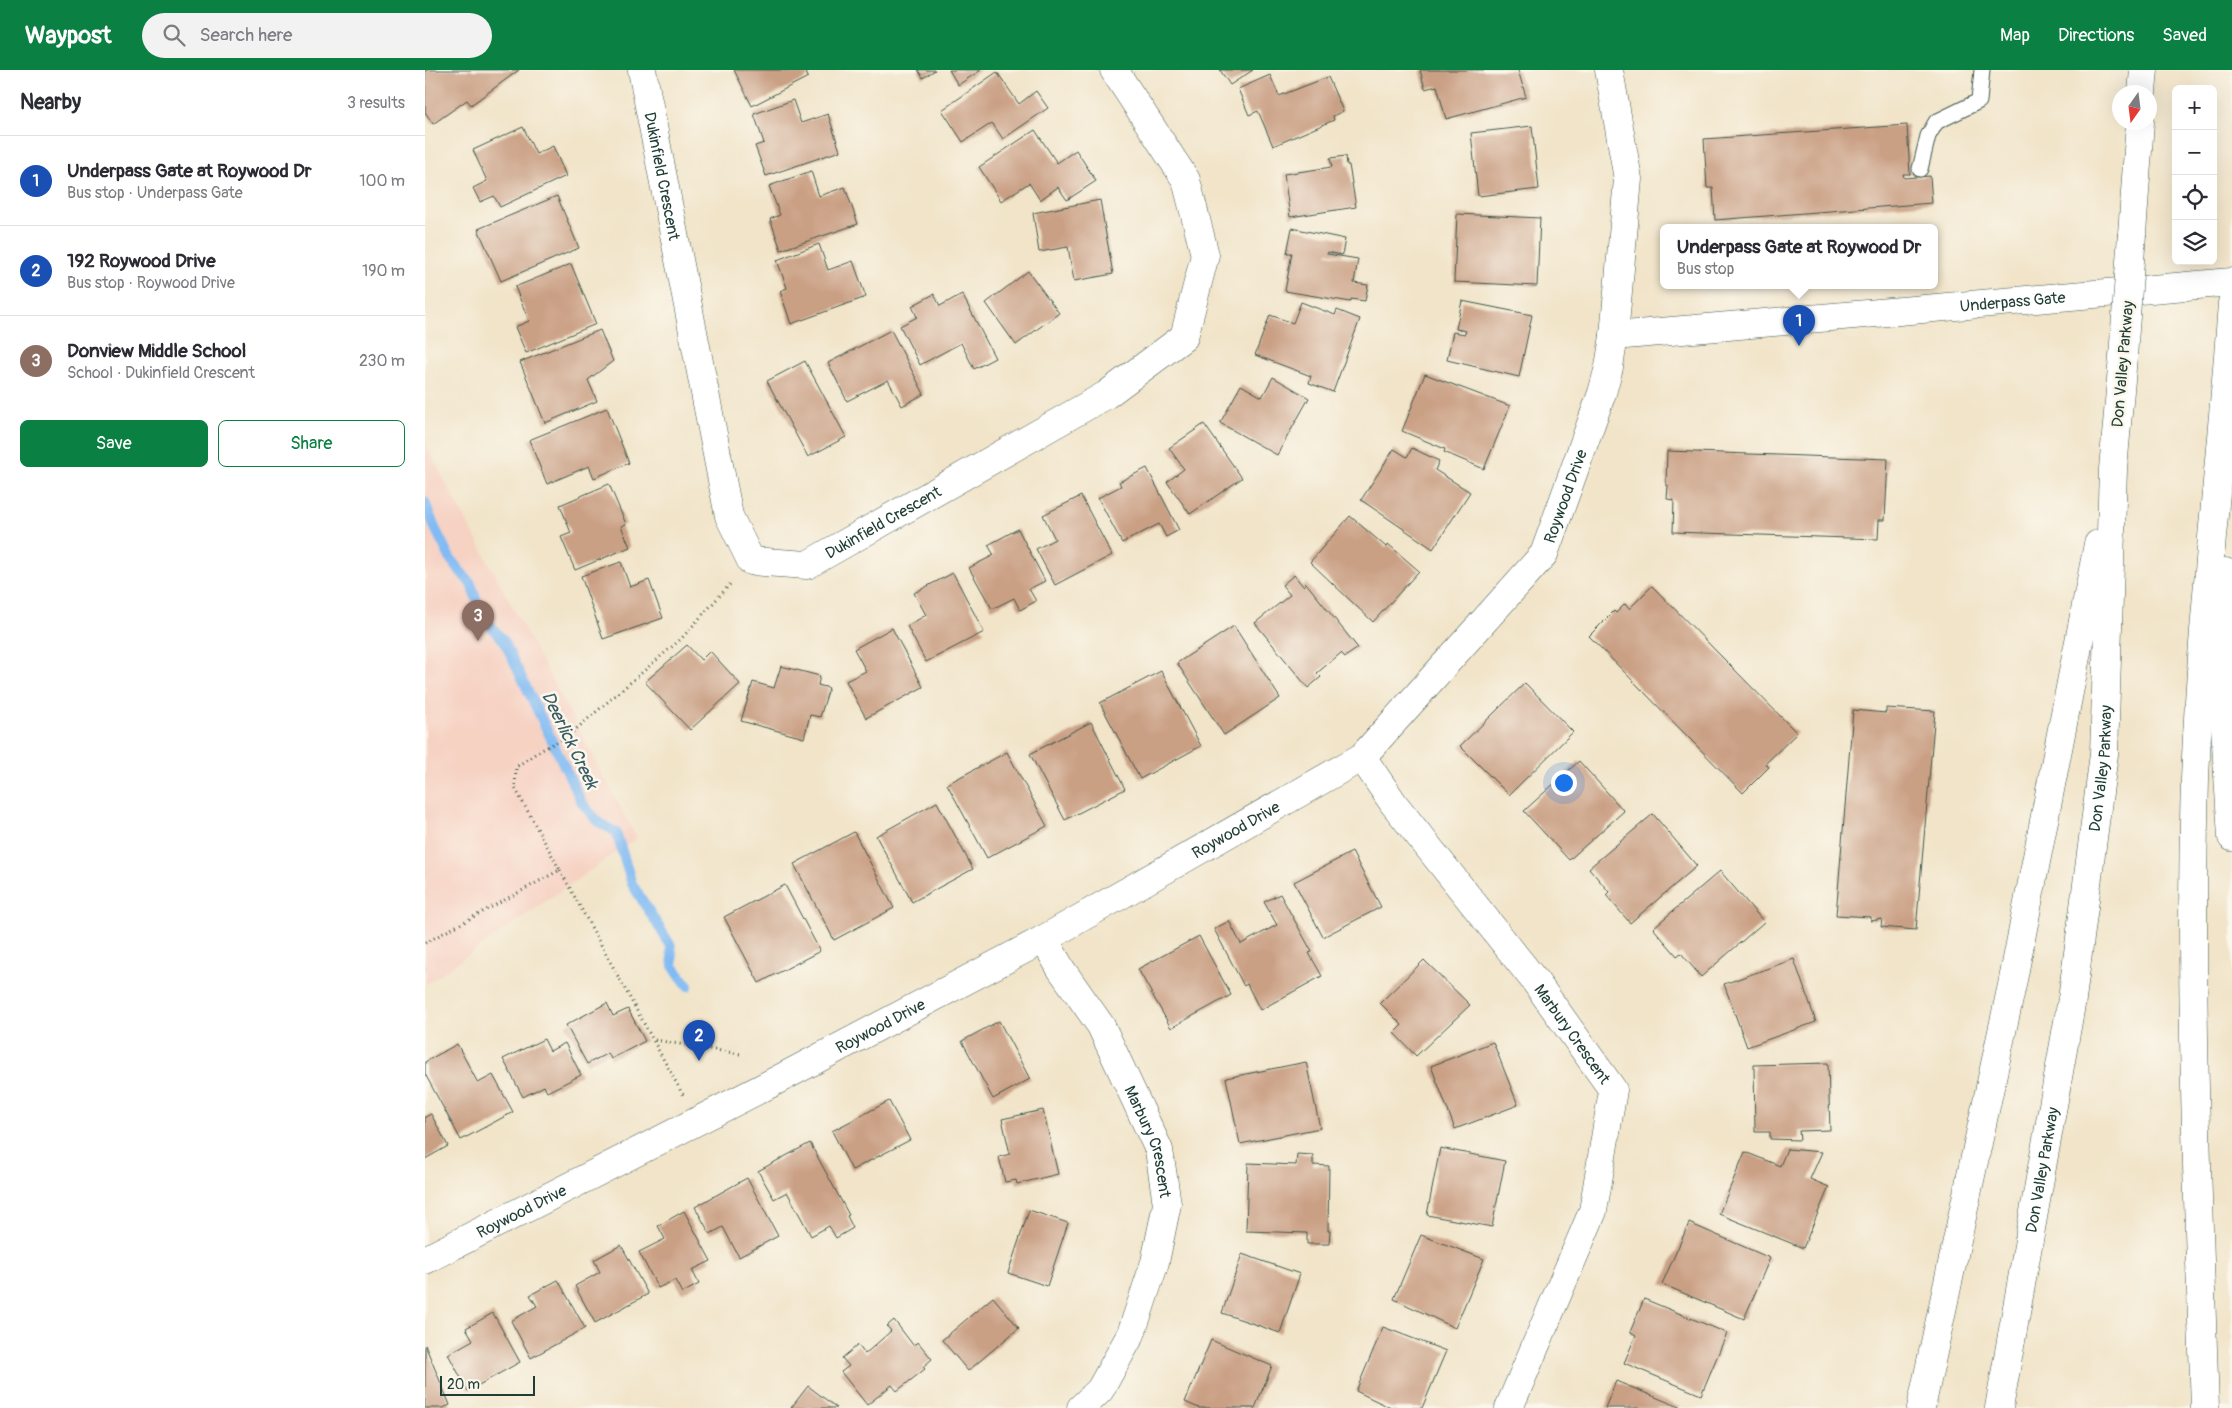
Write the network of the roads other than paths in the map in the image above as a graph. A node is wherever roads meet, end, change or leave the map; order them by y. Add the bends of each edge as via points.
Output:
1 (642, 70) edge
2 (1114, 70) edge
3 (1609, 70) edge
4 (1982, 70) edge
5 (2144, 70) edge
6 (2143, 85) edge
7 (2139, 130) edge
8 (1920, 169) dead end
9 (2232, 282) edge
10 (2232, 303) edge
11 (1614, 336) junction
12 (2229, 348) junction
13 (2113, 469) junction
14 (1362, 758) junction
15 (2232, 837) edge
16 (1044, 939) junction
17 (425, 1260) edge
18 (1933, 1346) junction
19 (1081, 1408) edge
20 (1509, 1408) edge
21 (1913, 1408) edge
22 (1921, 1408) edge
23 (1999, 1408) edge
24 (2205, 1408) edge

1 - 2 main road, Dukinfield Crescent via 729,516 751,561 807,565 1106,395 1184,337 1205,255 1186,180
3 - 11 main road, Roywood Drive via 1628,179
4 - 8 lane via 1979,101 1936,122 1928,136
5 - 6 main road
7 - 13 main road, Don Valley Parkway, bridge
9 - 11 main road, Underpass Gate
10 - 12 main road
11 - 14 main road, Roywood Drive via 1602,393 1544,554
12 - 15 main road via 2225,711
12 - 24 main road via 2203,640 2195,780 2194,1086
13 - 18 main road via 2012,985
13 - 23 main road, Don Valley Parkway via 2104,754 2072,999
14 - 16 main road, Roywood Drive
14 - 20 main road, Marbury Crescent via 1394,804 1535,982 1613,1090 1593,1211
16 - 17 main road, Roywood Drive
16 - 19 main road, Marbury Crescent via 1101,1026 1159,1150 1167,1204 1155,1262 1131,1334 1100,1390
18 - 21 main road
18 - 22 main road

